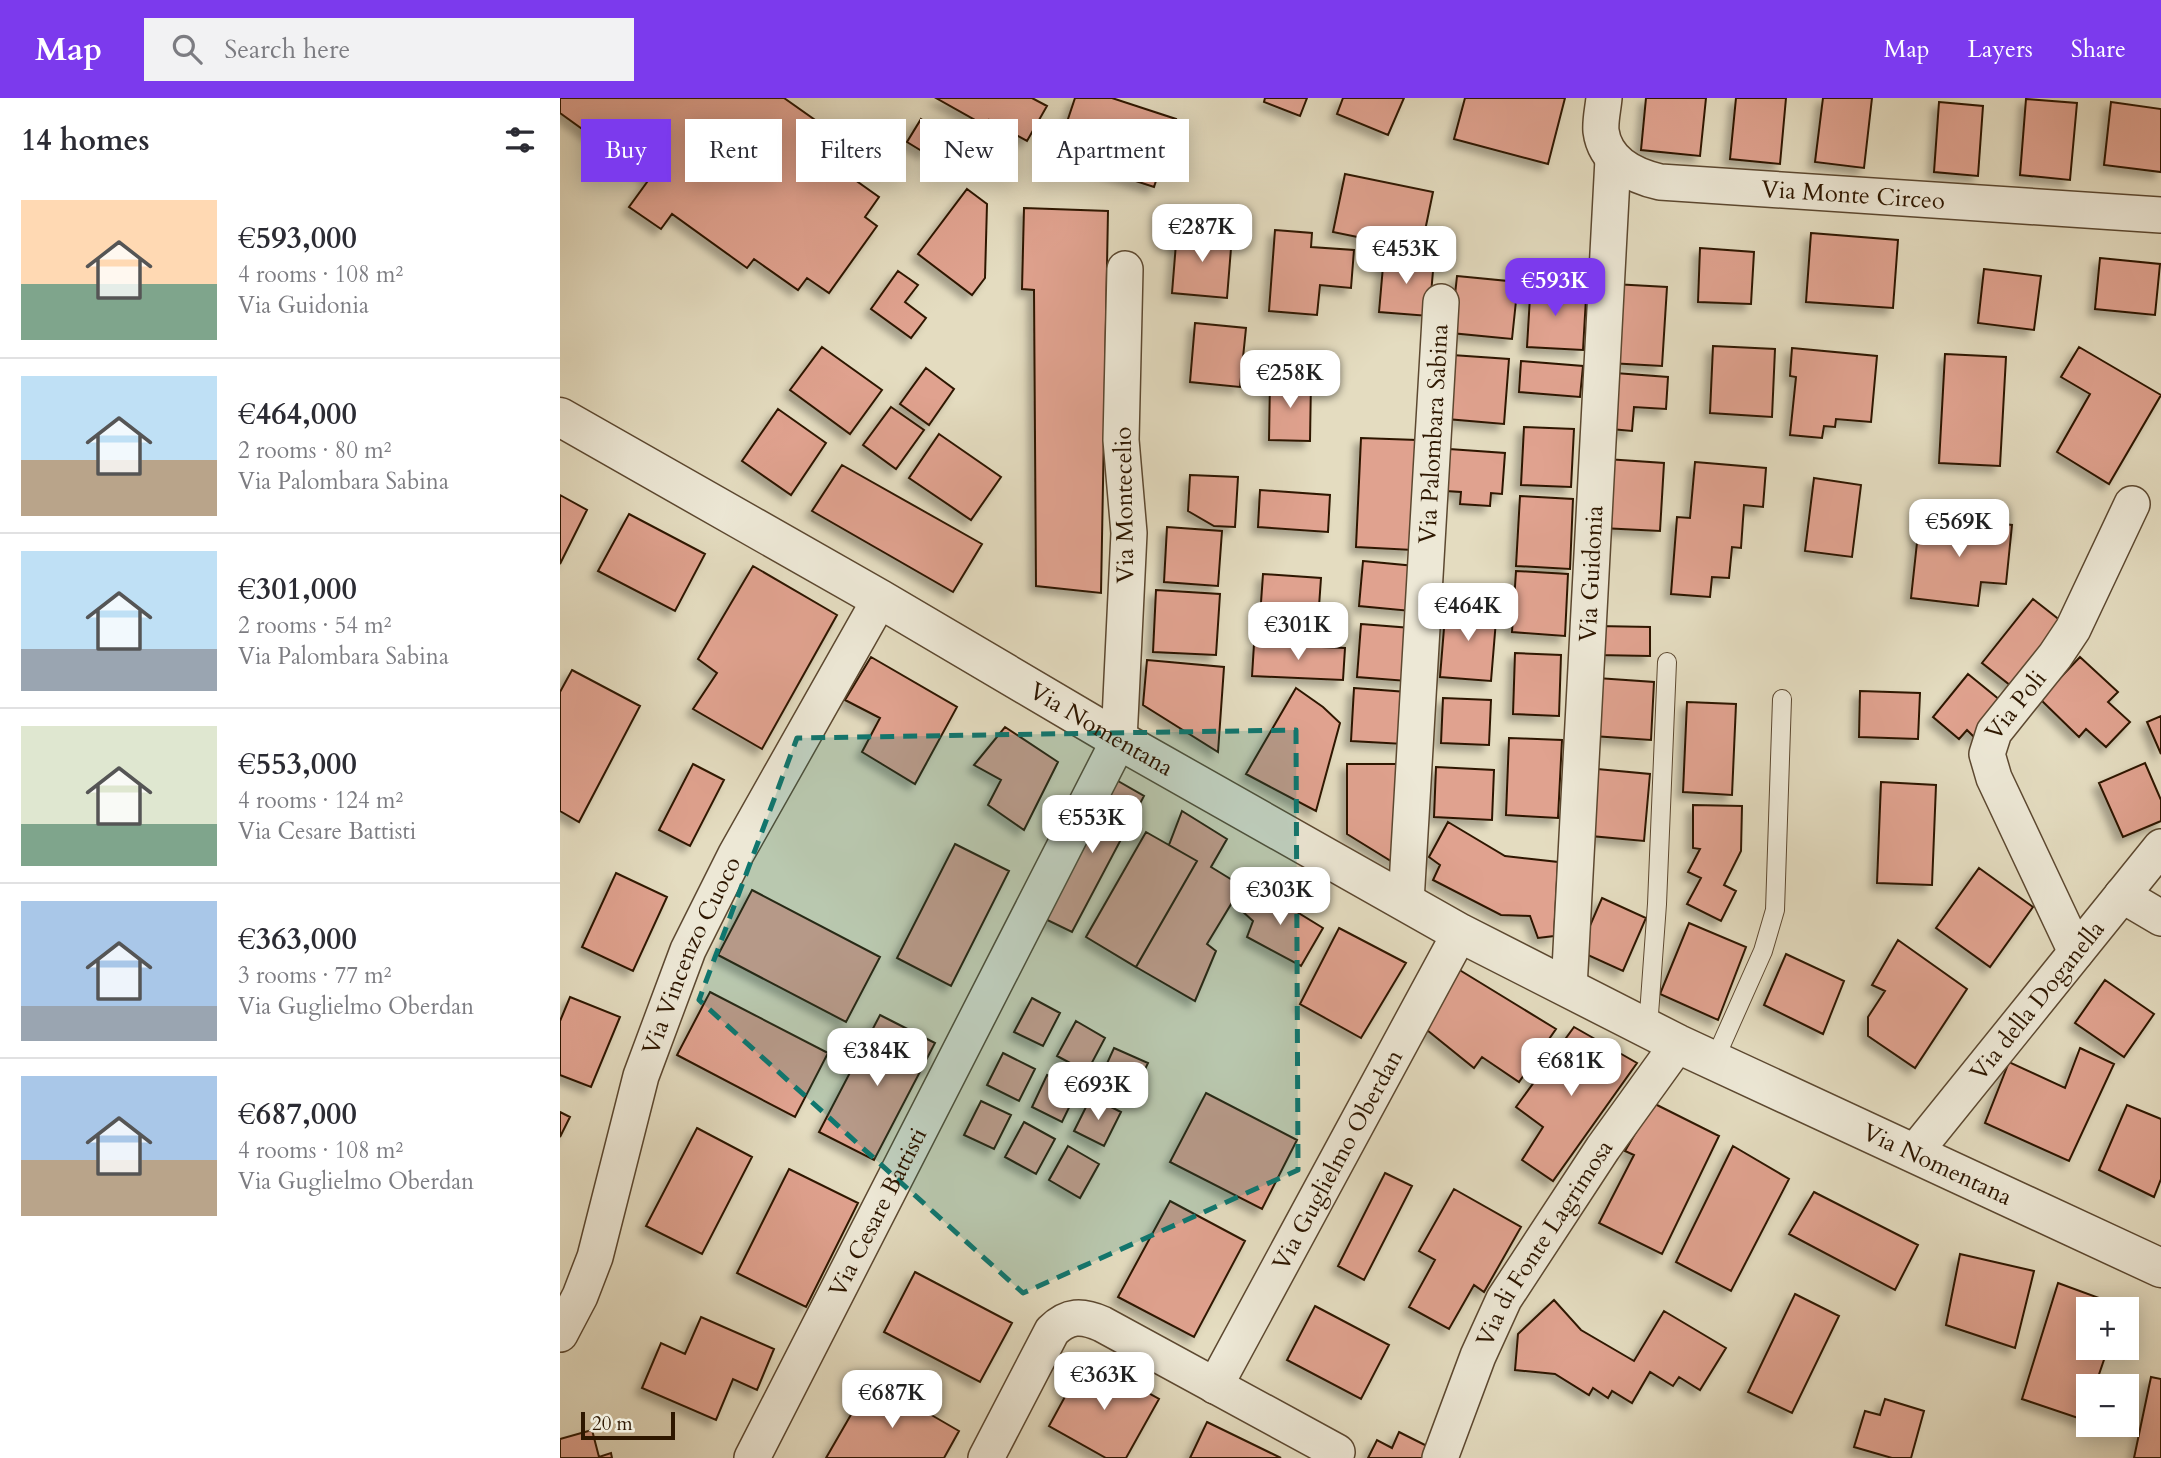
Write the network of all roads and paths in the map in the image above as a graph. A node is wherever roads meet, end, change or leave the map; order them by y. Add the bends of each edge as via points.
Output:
1 (1604, 98) edge
2 (1614, 159) junction
3 (2161, 215) edge
4 (1125, 269) dead end
5 (1441, 302) dead end
6 (560, 417) edge
7 (2132, 504) dead end
8 (880, 599) junction
9 (1667, 662) dead end
10 (1782, 699) dead end
11 (1119, 740) junction
12 (2161, 847) edge
13 (2122, 895) junction
14 (1406, 902) junction
15 (2161, 918) edge
16 (1460, 933) junction
17 (2076, 952) junction
18 (1569, 988) junction
19 (1663, 1036) junction
20 (1714, 1061) junction
21 (1913, 1153) junction
22 (2161, 1268) edge
23 (560, 1334) edge
24 (1215, 1386) junction
25 (1337, 1452) dead end
26 (752, 1458) edge
27 (986, 1458) edge
28 (1440, 1458) edge

1 - 2 street via 1601,132
2 - 3 street, Via Monte Circeo via 1646,178 1674,184
2 - 18 street, Via Guidonia
4 - 11 street, Via Montecelio via 1121,440 1129,533
5 - 14 street, Via Palombara Sabina
6 - 8 street, Via Nomentana
7 - 17 street, Via Poli via 2082,614 1996,728 1987,754
8 - 11 street, Via Nomentana
8 - 23 street, Via Vincenzo Cuoco via 736,854 688,950 640,1076 595,1257
9 - 19 lane via 1657,904
10 - 20 lane via 1775,910 1763,951
11 - 14 street, Via Nomentana
11 - 26 street, Via Cesare Battisti
12 - 13 street, Via della Doganella
13 - 15 street
13 - 17 street, Via della Doganella
14 - 16 street, Via Nomentana
16 - 18 street, Via Nomentana
16 - 24 street, Via Guglielmo Oberdan
17 - 21 street, Via della Doganella
18 - 19 street, Via Nomentana
19 - 20 street, Via Nomentana
19 - 28 street, Via di Fonte Lagrimosa via 1603,1148 1504,1299
20 - 21 street, Via Nomentana
21 - 22 street, Via Nomentana
24 - 25 street
24 - 27 street via 1102,1324 1082,1317 1065,1319 1052,1331

